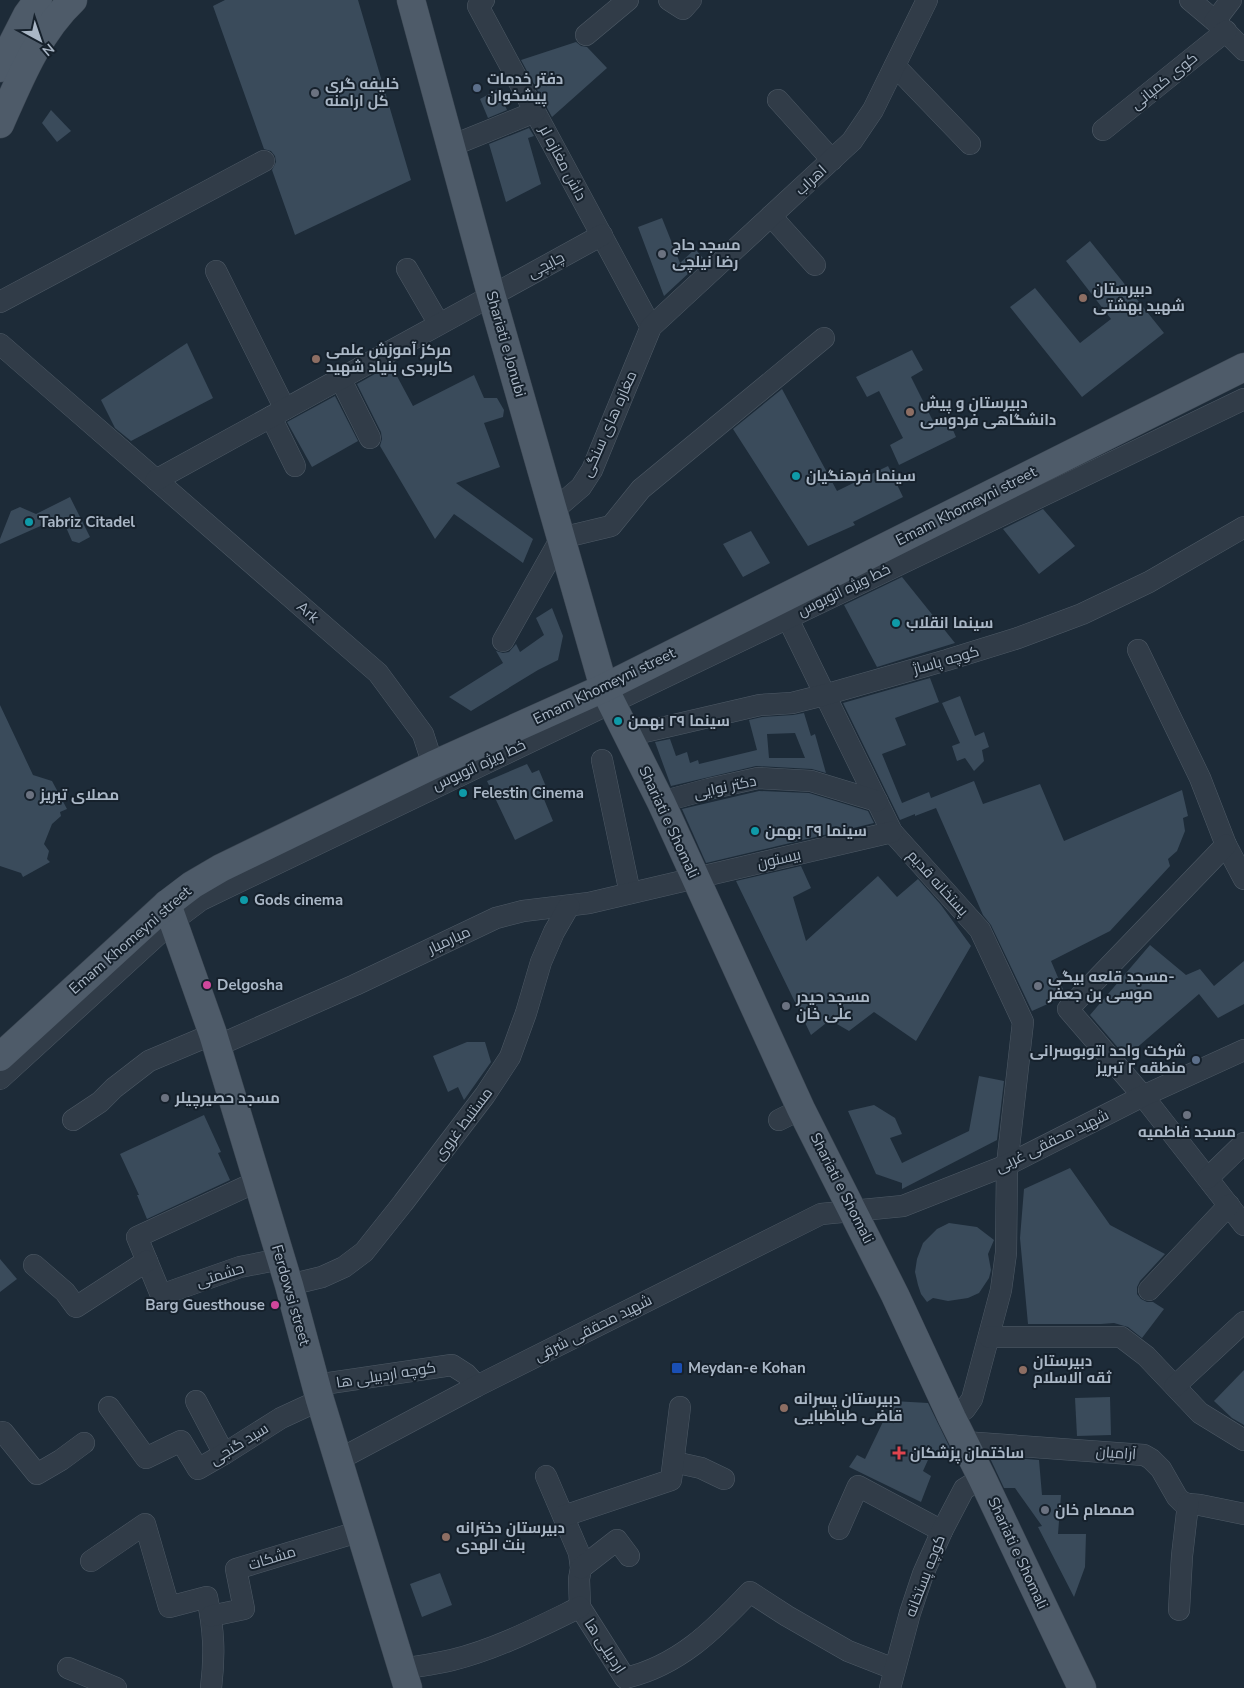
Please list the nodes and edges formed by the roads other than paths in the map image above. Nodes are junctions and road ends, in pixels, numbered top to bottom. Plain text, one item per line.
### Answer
1 (38, 0) edge
2 (73, 0) edge
3 (411, 0) edge
4 (484, 0) edge
5 (628, 0) edge
6 (669, 0) edge
7 (691, 0) edge
8 (927, 0) edge
9 (1190, 0) edge
10 (1231, 0) edge
11 (1220, 26) junction
12 (586, 35) dead end
13 (1244, 50) edge
14 (895, 66) junction
15 (0, 68) edge
16 (778, 100) dead end
17 (536, 112) junction
18 (0, 124) edge
19 (1103, 130) dead end
20 (970, 144) dead end
21 (452, 146) junction
22 (832, 160) junction
23 (264, 161) dead end
24 (771, 216) junction
25 (602, 235) junction
26 (815, 265) dead end
27 (406, 269) dead end
28 (216, 271) dead end
29 (491, 294) junction
30 (0, 302) edge
31 (439, 324) junction
32 (652, 327) junction
33 (824, 338) dead end
34 (0, 344) edge
35 (1244, 367) edge
36 (340, 378) junction
37 (1244, 399) edge
38 (278, 413) junction
39 (370, 438) dead end
40 (296, 466) dead end
41 (156, 480) junction
42 (553, 511) junction
43 (1244, 527) edge
44 (561, 538) junction
45 (787, 617) junction
46 (502, 641) dead end
47 (1138, 650) dead end
48 (607, 695) junction
49 (824, 695) junction
50 (629, 738) junction
51 (602, 760) dead end
52 (433, 765) junction
53 (661, 802) junction
54 (877, 802) junction
55 (892, 832) junction
56 (1226, 845) junction
57 (696, 879) junction
58 (1244, 879) edge
59 (630, 893) junction
60 (569, 906) junction
61 (170, 913) junction
62 (215, 1040) junction
63 (1244, 1050) edge
64 (0, 1057) edge
65 (0, 1079) edge
66 (1144, 1096) junction
67 (73, 1120) dead end
68 (1244, 1143) edge
69 (1007, 1165) junction
70 (1208, 1178) junction
71 (258, 1181) junction
72 (1229, 1205) junction
73 (853, 1210) junction
74 (1244, 1225) edge
75 (281, 1259) junction
76 (147, 1261) junction
77 (34, 1265) dead end
78 (288, 1285) junction
79 (1149, 1290) dead end
80 (1244, 1322) edge
81 (989, 1337) junction
82 (477, 1386) junction
83 (1175, 1386) junction
84 (318, 1392) junction
85 (196, 1401) dead end
86 (680, 1406) dead end
87 (109, 1407) dead end
88 (952, 1418) junction
89 (0, 1434) edge
90 (1244, 1440) edge
91 (84, 1442) dead end
92 (964, 1442) junction
93 (224, 1454) junction
94 (338, 1460) junction
95 (674, 1462) junction
96 (546, 1476) dead end
97 (982, 1478) junction
98 (724, 1479) dead end
99 (1188, 1504) junction
100 (1244, 1514) edge
101 (564, 1516) junction
102 (839, 1529) dead end
103 (361, 1531) junction
104 (942, 1531) junction
105 (629, 1556) dead end
106 (91, 1561) dead end
107 (581, 1568) junction
108 (580, 1607) junction
109 (1179, 1610) dead end
110 (211, 1616) junction
111 (68, 1668) dead end
112 (892, 1678) edge
113 (405, 1679) edge
114 (116, 1688) edge
115 (211, 1688) edge
116 (1082, 1688) edge

1 - 15 main road
2 - 18 main road
3 - 21 main road, Shariati e Jonubi
4 - 17 street, داش مغازه لر
5 - 12 street
6 - 7 street
8 - 14 street, اهراب
9 - 11 street
10 - 11 street, کوی کمپانی
11 - 13 street
11 - 19 street, کوی کمپانی
14 - 20 street
14 - 22 street, اهراب
16 - 22 street
17 - 21 street
17 - 25 street, داش مغازه لر
21 - 29 main road, Shariati e Jonubi
22 - 24 street, اهراب
23 - 30 street
24 - 26 street
24 - 32 street, اهراب
25 - 29 street, چایچی
25 - 32 street, داش مغازه لر
27 - 31 street
28 - 38 street
29 - 31 street
29 - 42 main road, Shariati e Jonubi
31 - 36 street
32 - 42 street, مغازه های سنگی
33 - 44 street
34 - 41 street, Ark
35 - 48 main road, Emam Khomeyni street
36 - 38 street
36 - 39 street
37 - 45 street, خط ویژه اتوبوس
38 - 40 street
38 - 41 street
41 - 52 street, Ark
42 - 44 main road, Shariati e Jonubi
43 - 49 street, کوچه پاساژ
44 - 46 street
44 - 48 main road, Shariati e Jonubi
45 - 48 street, خط ویژه اتوبوس
45 - 49 street, پستخانه قدیم
47 - 56 street
48 - 50 main road, Shariati e Shomali
48 - 52 main road, Emam Khomeyni street
48 - 61 street, خط ویژه اتوبوس
49 - 50 street, کوچه پاساژ
49 - 54 street, پستخانه قدیم
50 - 53 main road, Shariati e Shomali
51 - 59 street
52 - 61 main road, Emam Khomeyni street
53 - 54 street, دکتر نوایی
53 - 57 main road, Shariati e Shomali
54 - 55 street, پستخانه قدیم
55 - 57 street, بیستون
55 - 69 street, پستخانه قدیم
56 - 58 street
56 - 66 street
57 - 59 street, میارمیار
57 - 73 main road, Shariati e Shomali
59 - 60 street, میارمیار
60 - 62 street, میارمیار
60 - 78 street, مستنبط غروی
61 - 62 main road, Ferdowsi street
61 - 64 main road, Emam Khomeyni street
61 - 65 street, خط ویژه اتوبوس
62 - 67 street, میارمیار
62 - 71 main road, Ferdowsi street
63 - 66 street, شهید محققی غربی
66 - 69 street, شهید محققی غربی
66 - 70 street
68 - 70 street
69 - 73 street, شهید محققی غربی
69 - 81 street, پستخانه قدیم
70 - 72 street
71 - 75 main road, Ferdowsi street
71 - 76 street
72 - 74 street
72 - 79 street
73 - 82 street, شهید محققی شرقی
73 - 88 main road, Shariati e Shomali
75 - 76 street, حشمتی
75 - 78 main road, Ferdowsi street
76 - 77 street
78 - 84 main road, Ferdowsi street
80 - 83 street
81 - 83 street
81 - 88 street, پستخانه قدیم
82 - 84 street, کوچه اردبیلی ها
82 - 94 street, شهید محققی شرقی
83 - 90 street
84 - 93 street, سید گنجی
84 - 94 main road, Ferdowsi street
85 - 93 street
86 - 95 street
87 - 93 street, سید گنجی
88 - 92 main road, Shariati e Shomali
89 - 91 street
92 - 97 main road, Shariati e Shomali
92 - 99 street, آرامیان
94 - 103 main road, Ferdowsi street
95 - 98 street
95 - 101 street
96 - 101 street
97 - 104 street, کوچه پستخانه
97 - 116 main road, Shariati e Shomali
99 - 100 street
99 - 109 street
101 - 107 street
102 - 104 street
103 - 110 street, مشکات
103 - 113 main road, Ferdowsi street
104 - 112 street, کوچه پستخانه
105 - 107 street
106 - 110 street
107 - 108 street
108 - 112 street, اردبیلی ها
108 - 113 street, اردبیلی ها
110 - 115 street
111 - 114 street

